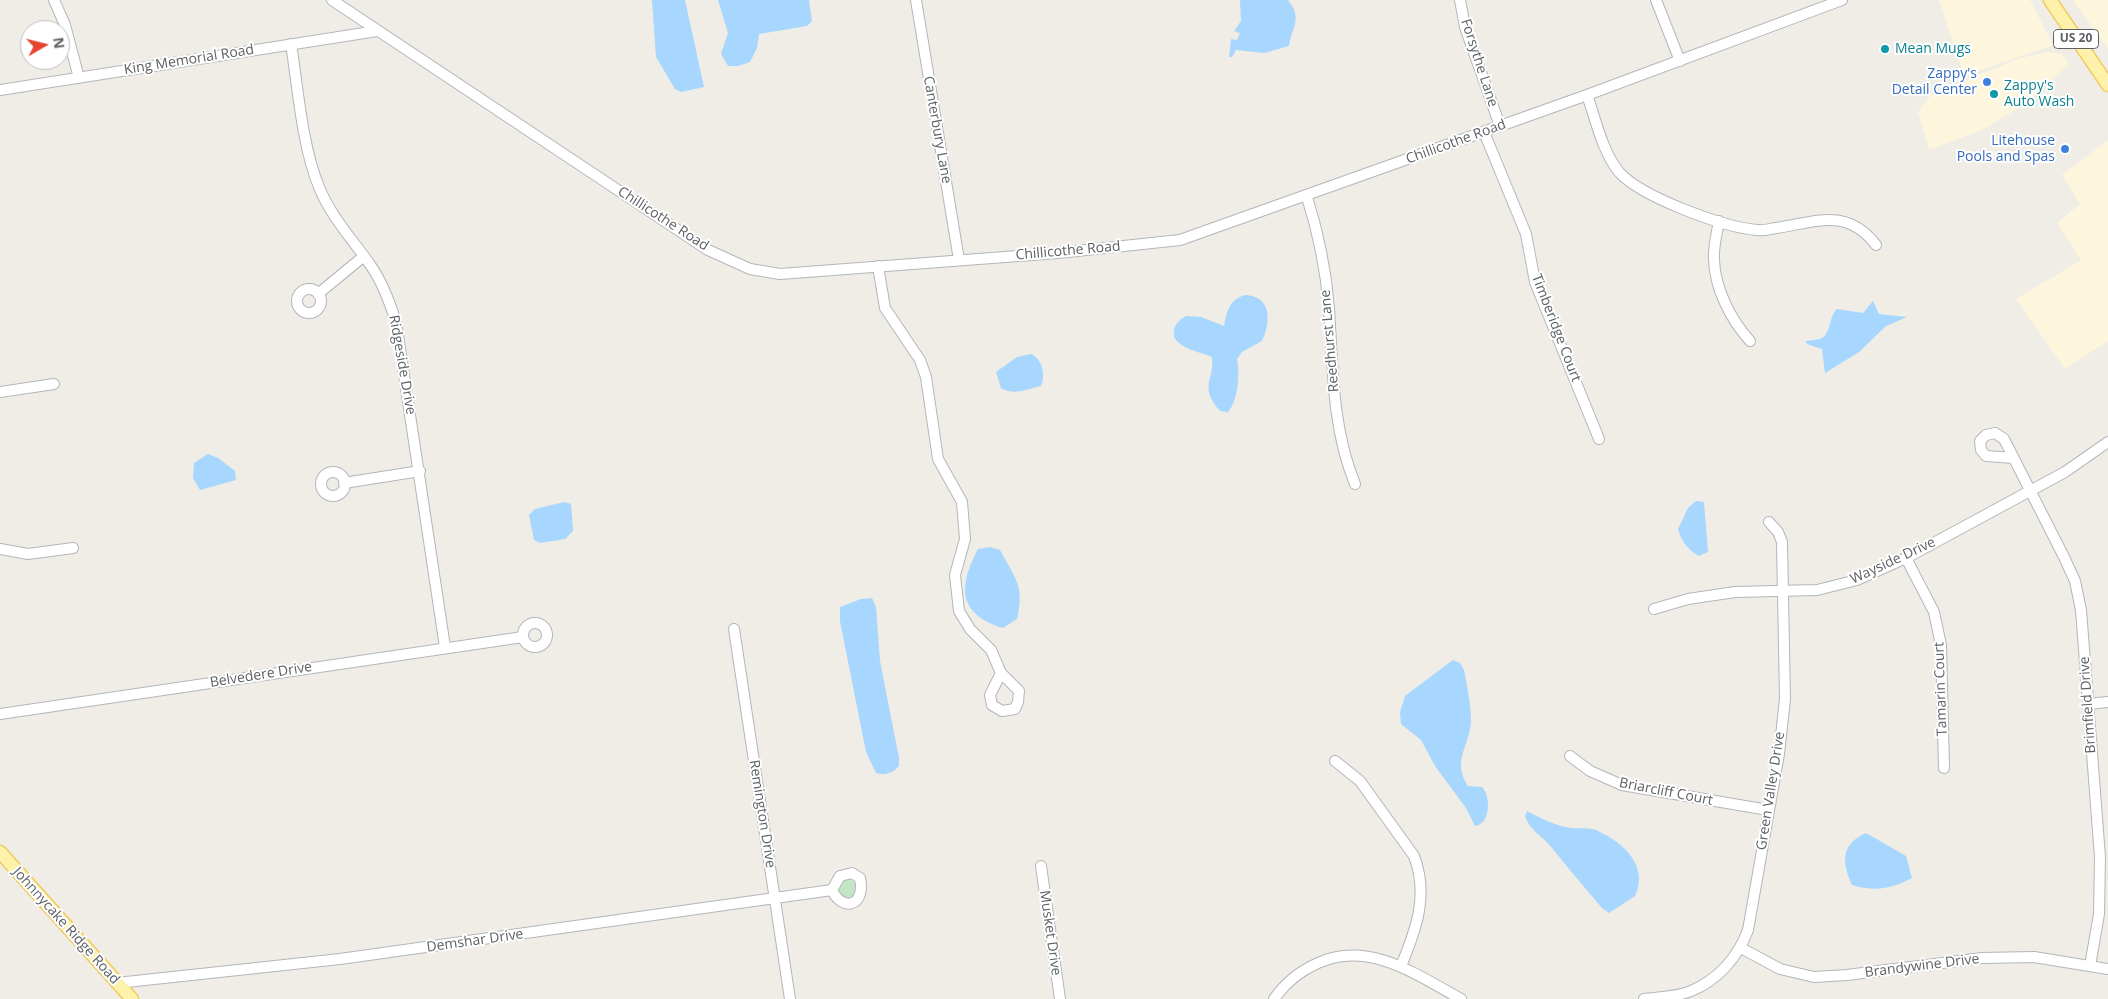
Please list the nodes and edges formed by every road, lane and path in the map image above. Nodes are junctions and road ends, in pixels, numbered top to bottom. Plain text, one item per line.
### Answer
1 (54, 0) edge
2 (332, 0) edge
3 (916, 0) edge
4 (1460, 0) edge
5 (1656, 0) edge
6 (1842, 0) edge
7 (2050, 0) edge
8 (377, 31) junction
9 (291, 44) junction
10 (1680, 61) junction
11 (79, 78) junction
12 (2108, 85) edge
13 (0, 90) edge
14 (1587, 95) junction
15 (1500, 126) junction
16 (1484, 132) junction
17 (1307, 197) junction
18 (1719, 221) junction
19 (1876, 245) dead end
20 (364, 256) junction
21 (959, 260) junction
22 (878, 266) junction
23 (318, 294) dead end
24 (1750, 342) dead end
25 (54, 384) dead end
26 (0, 392) edge
27 (1600, 439) dead end
28 (2108, 442) edge
29 (2013, 458) dead end
30 (420, 470) junction
31 (344, 483) dead end
32 (1355, 484) dead end
33 (2030, 490) junction
34 (1769, 522) dead end
35 (74, 548) dead end
36 (0, 549) edge
37 (1906, 558) junction
38 (1783, 590) junction
39 (1654, 609) dead end
40 (734, 629) dead end
41 (523, 636) dead end
42 (445, 647) junction
43 (1002, 673) dead end
44 (2108, 702) edge
45 (2088, 704) junction
46 (0, 714) edge
47 (1570, 756) dead end
48 (1336, 762) dead end
49 (1944, 768) dead end
50 (1768, 810) junction
51 (0, 852) edge
52 (1041, 866) dead end
53 (832, 890) dead end
54 (775, 898) junction
55 (1741, 948) junction
56 (1401, 966) junction
57 (2090, 966) junction
58 (2108, 969) edge
59 (117, 983) junction
60 (132, 999) edge
61 (790, 999) edge
62 (1060, 999) edge
63 (1274, 999) edge
64 (1461, 999) edge
65 (1644, 999) edge

1 - 11 street
2 - 8 street, Chillicothe Road
3 - 21 street, Canterbury Lane
4 - 15 street, Forsythe Lane
5 - 10 street
6 - 10 street, Chillicothe Road
7 - 12 main road, US 20
8 - 9 street, King Memorial Road
8 - 22 street, Chillicothe Road
9 - 11 street, King Memorial Road
9 - 20 street, Ridgeside Drive
10 - 14 street, Chillicothe Road
11 - 13 street, King Memorial Road
14 - 15 street, Chillicothe Road
14 - 18 street
15 - 16 street, Chillicothe Road
16 - 17 street, Chillicothe Road
16 - 27 street, Timberidge Court
17 - 21 street, Chillicothe Road
17 - 32 street, Reedhurst Lane
18 - 19 street
18 - 24 street
20 - 23 street
20 - 30 street, Ridgeside Drive
21 - 22 street, Chillicothe Road
22 - 43 street
25 - 26 street
28 - 33 street, Wayside Drive
29 - 33 street, Brimfield Drive
30 - 31 street
30 - 42 street, Ridgeside Drive
33 - 37 street, Wayside Drive
33 - 45 street, Brimfield Drive
34 - 38 street, Green Valley Drive
35 - 36 street
37 - 38 street, Wayside Drive
37 - 49 street, Tamarin Court
38 - 39 street, Wayside Drive
38 - 50 street, Green Valley Drive
40 - 54 street, Remington Drive
41 - 42 street, Belvedere Drive
42 - 46 street, Belvedere Drive
44 - 45 street
45 - 57 street, Brimfield Drive
47 - 50 street, Briarcliff Court
48 - 56 street
50 - 55 street, Green Valley Drive
51 - 59 main road, Johnnycake Ridge Road
52 - 62 street, Musket Drive
53 - 54 street, Demshar Drive
54 - 59 street, Demshar Drive
54 - 61 street, Remington Drive
55 - 57 street, Brandywine Drive
55 - 65 street, Green Valley Drive
56 - 63 street
56 - 64 street
57 - 58 street, Brandywine Drive
59 - 60 main road, Johnnycake Ridge Road

